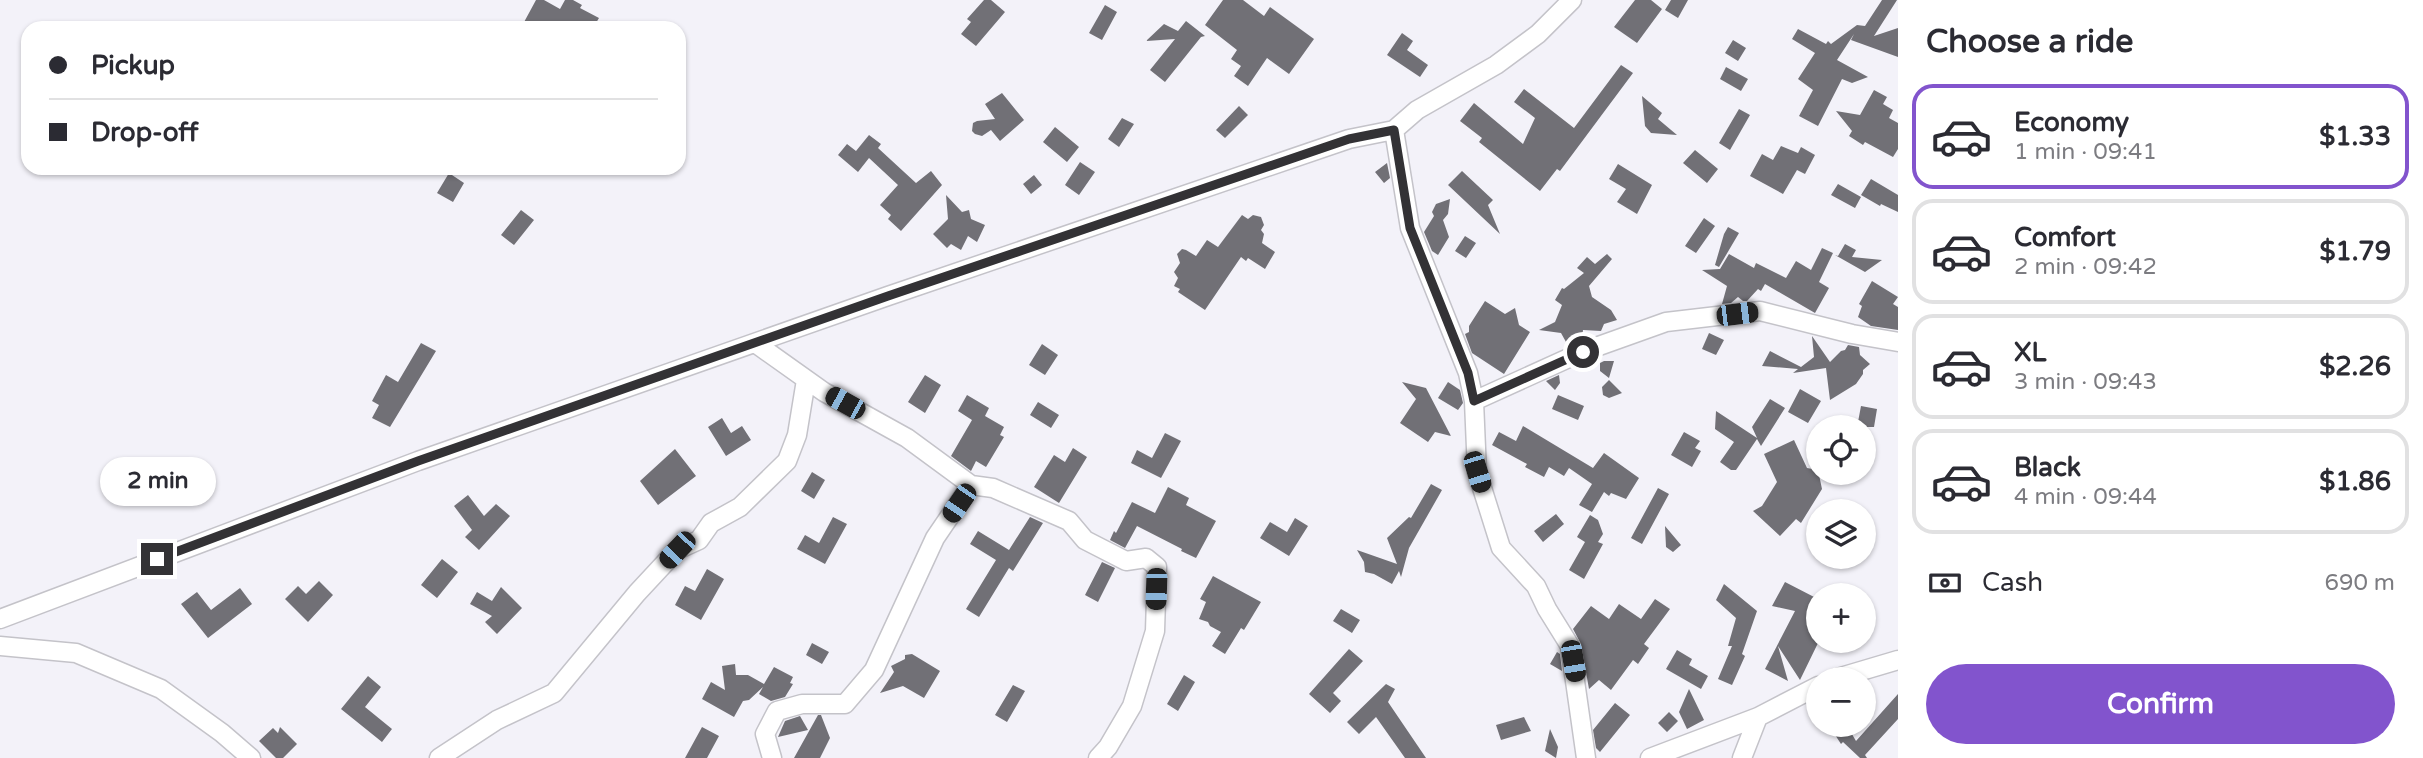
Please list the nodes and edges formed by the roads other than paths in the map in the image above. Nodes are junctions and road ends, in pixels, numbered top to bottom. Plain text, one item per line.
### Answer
1 (1572, 0) edge
2 (1394, 130) junction
3 (1898, 342) edge
4 (755, 343) junction
5 (806, 380) junction
6 (1474, 401) junction
7 (971, 485) junction
8 (0, 619) edge
9 (0, 646) edge
10 (1898, 660) edge
11 (1874, 667) edge
12 (1806, 692) edge
13 (1758, 717) junction
14 (251, 758) edge
15 (439, 758) edge
16 (772, 758) edge
17 (1098, 758) edge
18 (1586, 758) edge
19 (1650, 758) edge
20 (1742, 758) edge

1 - 2 street
2 - 4 street
2 - 6 street
3 - 6 street
4 - 5 street
4 - 8 street
5 - 7 street
5 - 15 street
6 - 18 street
7 - 16 street
7 - 17 street
9 - 14 street
10 - 11 street
12 - 13 street
13 - 19 street
13 - 20 street

